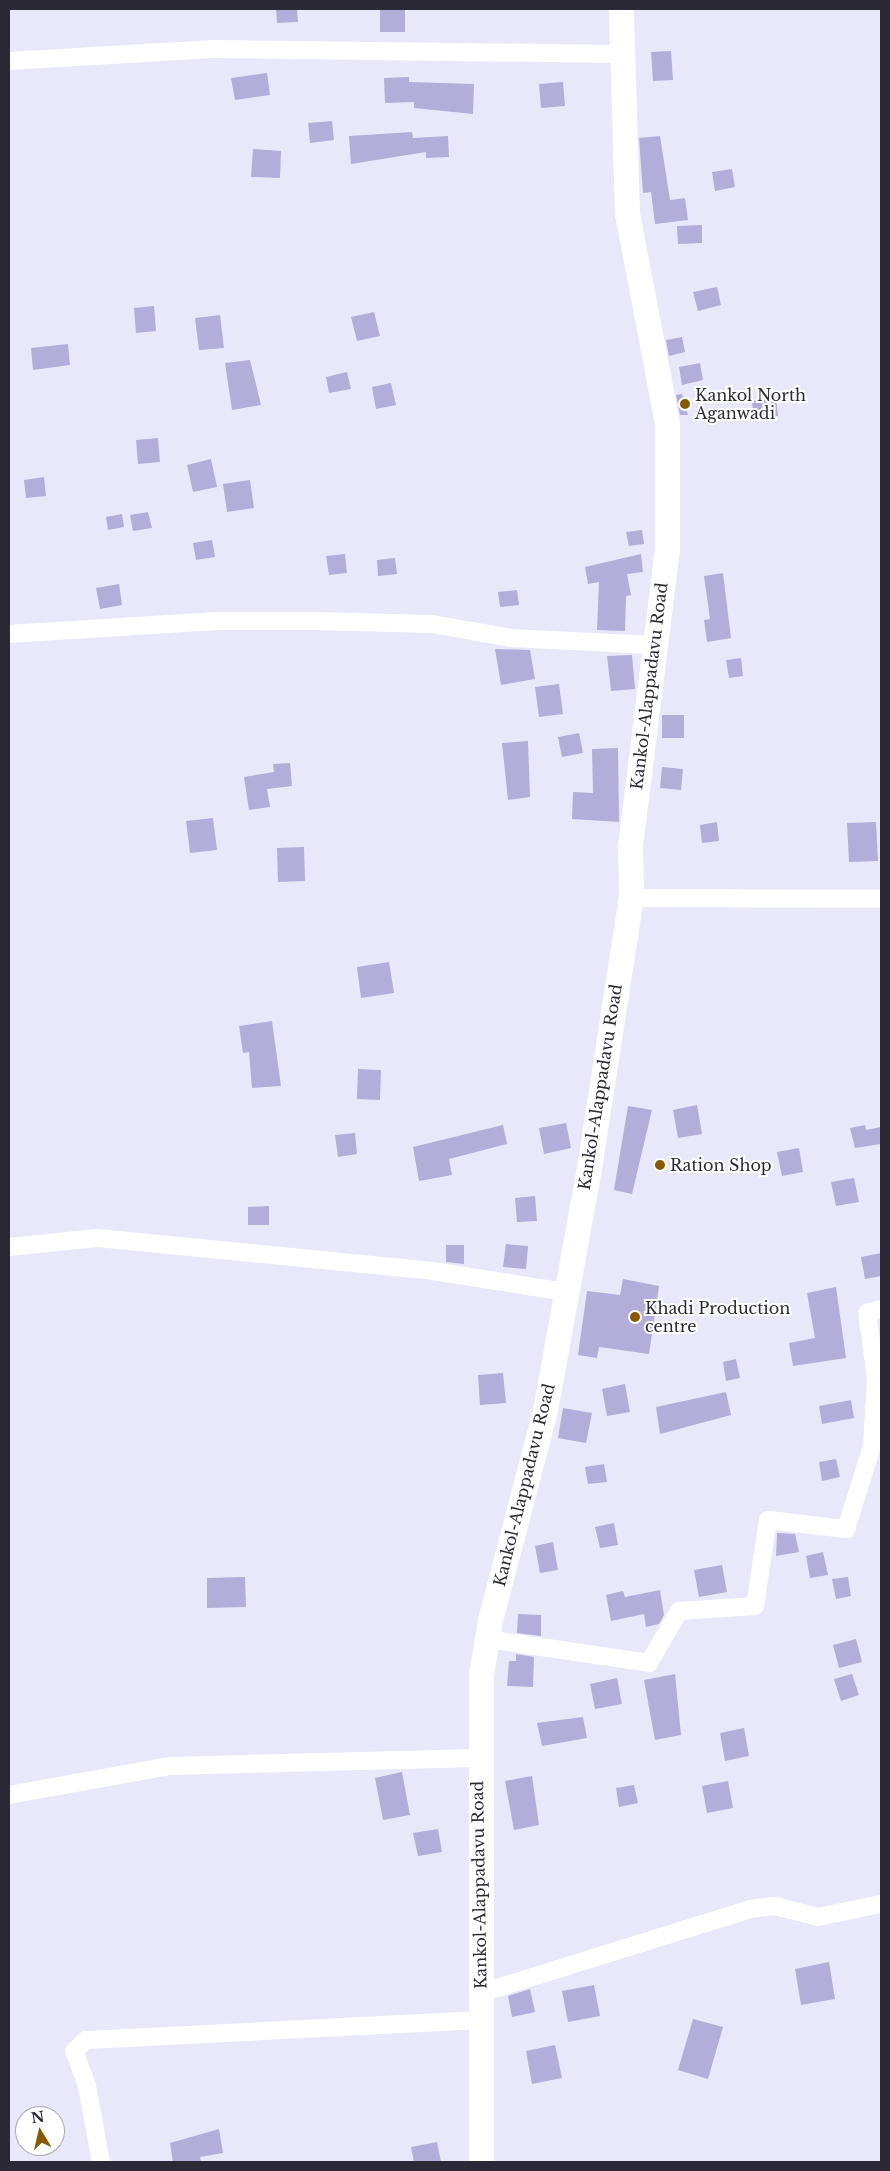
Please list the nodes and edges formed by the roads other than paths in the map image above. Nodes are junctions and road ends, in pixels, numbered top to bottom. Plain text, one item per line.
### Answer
1 (620, 9) edge
2 (623, 54) junction
3 (9, 60) edge
4 (9, 634) edge
5 (653, 645) junction
6 (631, 898) junction
7 (881, 898) edge
8 (9, 1248) edge
9 (565, 1292) junction
10 (881, 1309) edge
11 (487, 1640) junction
12 (478, 1758) junction
13 (9, 1795) edge
14 (881, 1904) edge
15 (481, 1993) junction
16 (480, 2020) junction
17 (101, 2162) edge
18 (481, 2162) edge

1 - 2 main road, Kankol-Alappadavu Road
2 - 3 street
2 - 5 main road, Kankol-Alappadavu Road
4 - 5 street
5 - 6 main road, Kankol-Alappadavu Road
6 - 7 street
6 - 9 main road, Kankol-Alappadavu Road
8 - 9 street
9 - 11 main road, Kankol-Alappadavu Road
10 - 11 street
11 - 12 main road, Kankol-Alappadavu Road
12 - 13 street
12 - 15 main road, Kankol-Alappadavu Road
14 - 15 street
15 - 16 main road, Kankol-Alappadavu Road
16 - 17 street
16 - 18 main road, Kankol-Alappadavu Road

